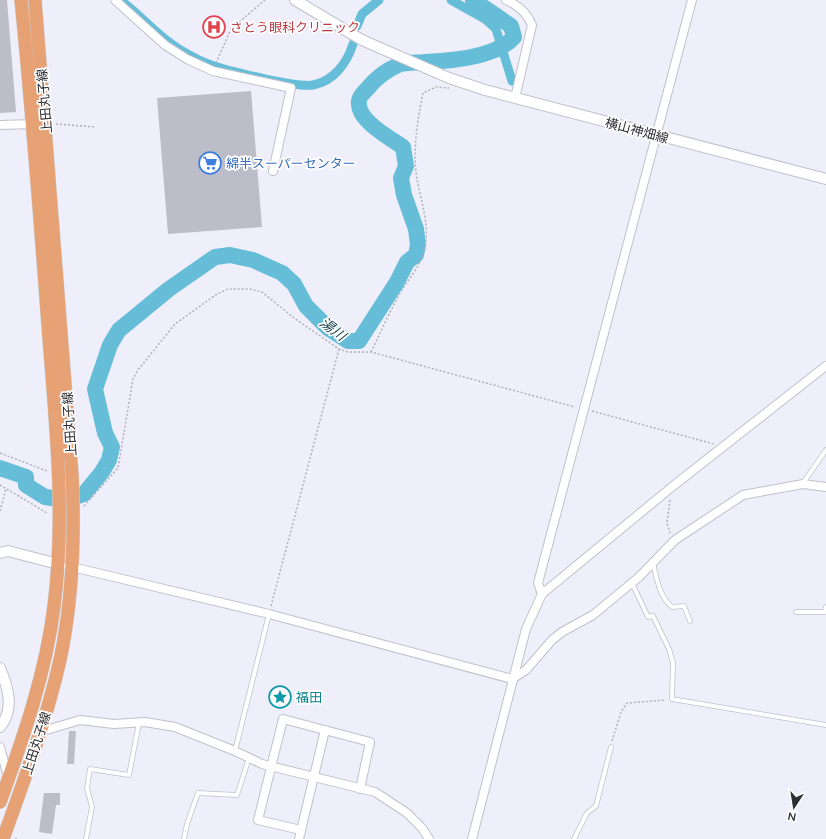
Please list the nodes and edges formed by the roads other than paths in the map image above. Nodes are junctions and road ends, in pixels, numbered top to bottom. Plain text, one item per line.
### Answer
1 (21, 0) edge
2 (35, 0) edge
3 (114, 0) edge
4 (295, 0) edge
5 (506, 0) edge
6 (692, 0) edge
7 (515, 98) junction
8 (39, 123) junction
9 (0, 125) edge
10 (656, 135) junction
11 (273, 171) dead end
12 (826, 179) edge
13 (826, 366) edge
14 (826, 450) edge
15 (803, 484) junction
16 (826, 487) edge
17 (0, 553) edge
18 (653, 562) junction
19 (58, 564) junction
20 (72, 567) junction
21 (632, 583) junction
22 (542, 594) junction
23 (826, 607) edge
24 (796, 612) dead end
25 (269, 614) junction
26 (690, 621) dead end
27 (0, 668) edge
28 (512, 679) junction
29 (139, 723) junction
30 (826, 725) edge
31 (0, 727) edge
32 (325, 730) junction
33 (40, 732) junction
34 (611, 746) road end
35 (0, 747) edge
36 (235, 751) junction
37 (249, 757) junction
38 (1, 758) edge
39 (271, 766) junction
40 (9, 778) junction
41 (314, 778) junction
42 (360, 789) junction
43 (0, 802) edge
44 (301, 830) junction
45 (3, 839) edge
46 (86, 839) edge
47 (184, 839) edge
48 (299, 839) edge
49 (429, 839) edge
50 (472, 839) edge
51 (574, 839) edge

1 - 8 main road, 上田丸子線
2 - 8 main road, 上田丸子線
3 - 11 street
4 - 7 street, 横山神畑線
5 - 7 street
6 - 10 street
7 - 10 street, 横山神畑線
8 - 9 street
8 - 19 main road, 上田丸子線
8 - 20 main road, 上田丸子線
10 - 12 street, 横山神畑線
10 - 22 street
13 - 22 street
14 - 15 lane
15 - 16 street
15 - 18 street
17 - 19 street
18 - 21 street
18 - 26 lane
19 - 20 street
19 - 40 main road, 上田丸子線
20 - 25 street
20 - 33 main road, 上田丸子線
21 - 28 street
21 - 30 lane
22 - 28 street
23 - 24 lane
25 - 28 street
25 - 36 lane
27 - 31 street
28 - 50 street
29 - 33 street
29 - 36 street
29 - 46 lane
32 - 39 street
32 - 41 street
32 - 42 street
33 - 45 main road, 上田丸子線
34 - 51 lane
35 - 38 street
36 - 37 street
37 - 39 street
37 - 47 lane
38 - 40 street
39 - 41 street
39 - 44 street
40 - 43 main road, 上田丸子線
41 - 42 street
41 - 44 street
42 - 49 street
44 - 48 street

